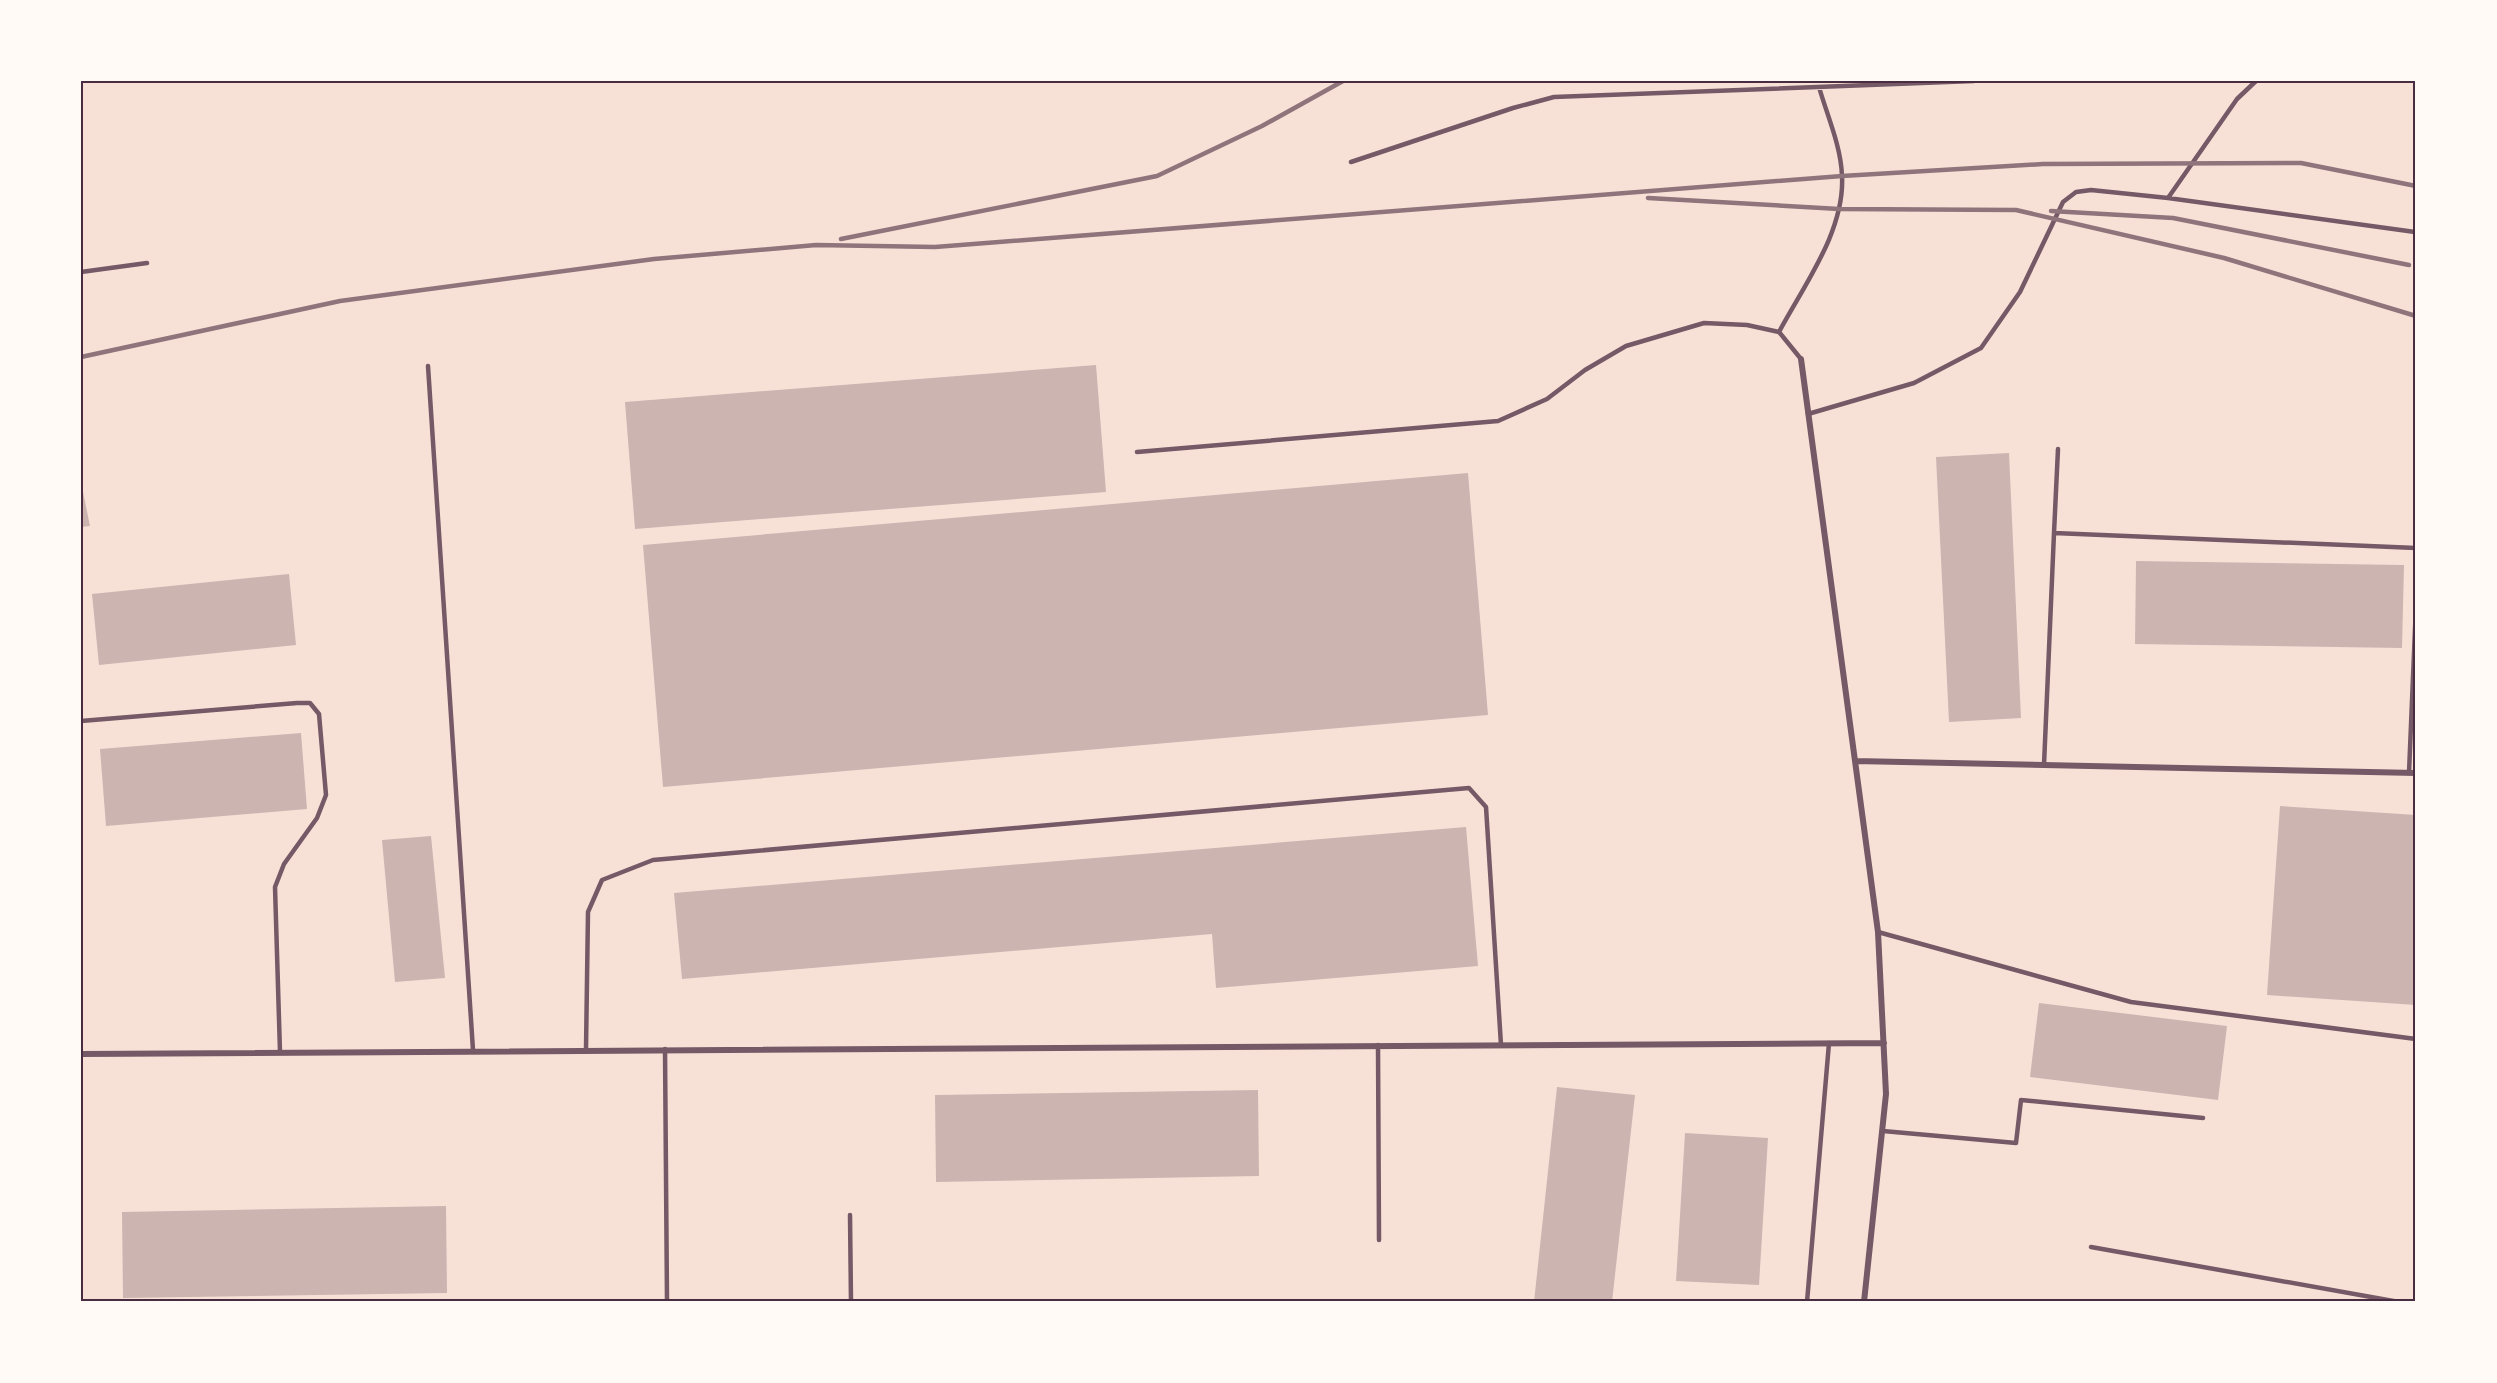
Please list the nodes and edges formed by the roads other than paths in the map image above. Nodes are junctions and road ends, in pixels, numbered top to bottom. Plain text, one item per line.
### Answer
1 (1974, 81) edge
2 (2256, 81) edge
3 (1819, 87) junction
4 (1351, 162) dead end
5 (2168, 198) junction
6 (2415, 231) edge
7 (147, 263) dead end
8 (81, 272) edge
9 (1779, 332) junction
10 (1801, 359) joint
11 (428, 366) dead end
12 (1808, 414) junction
13 (2058, 449) dead end
14 (1137, 452) dead end
15 (2054, 533) junction
16 (2416, 548) edge
17 (2416, 605) edge
18 (81, 722) edge
19 (1855, 761) junction
20 (2044, 765) junction
21 (2412, 773) edge
22 (1878, 932) junction
23 (2416, 1039) edge
24 (1829, 1043) junction
25 (1884, 1043) junction
26 (1501, 1044) junction
27 (1378, 1045) junction
28 (586, 1049) junction
29 (665, 1049) junction
30 (473, 1050) junction
31 (280, 1052) junction
32 (81, 1054) edge
33 (2203, 1118) dead end
34 (1882, 1131) junction
35 (850, 1215) dead end
36 (1379, 1240) dead end
37 (2091, 1247) dead end
38 (666, 1302) edge
39 (851, 1302) edge
40 (1807, 1302) edge
41 (1864, 1302) edge
42 (2399, 1302) edge

1 - 3 lane
2 - 5 lane
3 - 4 lane
3 - 9 lane
5 - 6 lane
5 - 12 lane
7 - 8 lane
9 - 10 lane
9 - 14 lane
10 - 12 street
11 - 30 lane
12 - 19 street
13 - 15 lane
15 - 16 lane
15 - 20 lane
17 - 21 lane
18 - 31 lane
19 - 20 street
19 - 22 street
20 - 21 street
22 - 23 lane
22 - 25 street
24 - 25 street
24 - 26 street
24 - 40 lane
25 - 34 street
26 - 27 street
26 - 28 lane
27 - 29 street
27 - 36 lane
28 - 29 street
28 - 30 street
29 - 38 lane
30 - 31 street
31 - 32 street
33 - 34 lane
34 - 41 street
35 - 39 lane
37 - 42 lane

